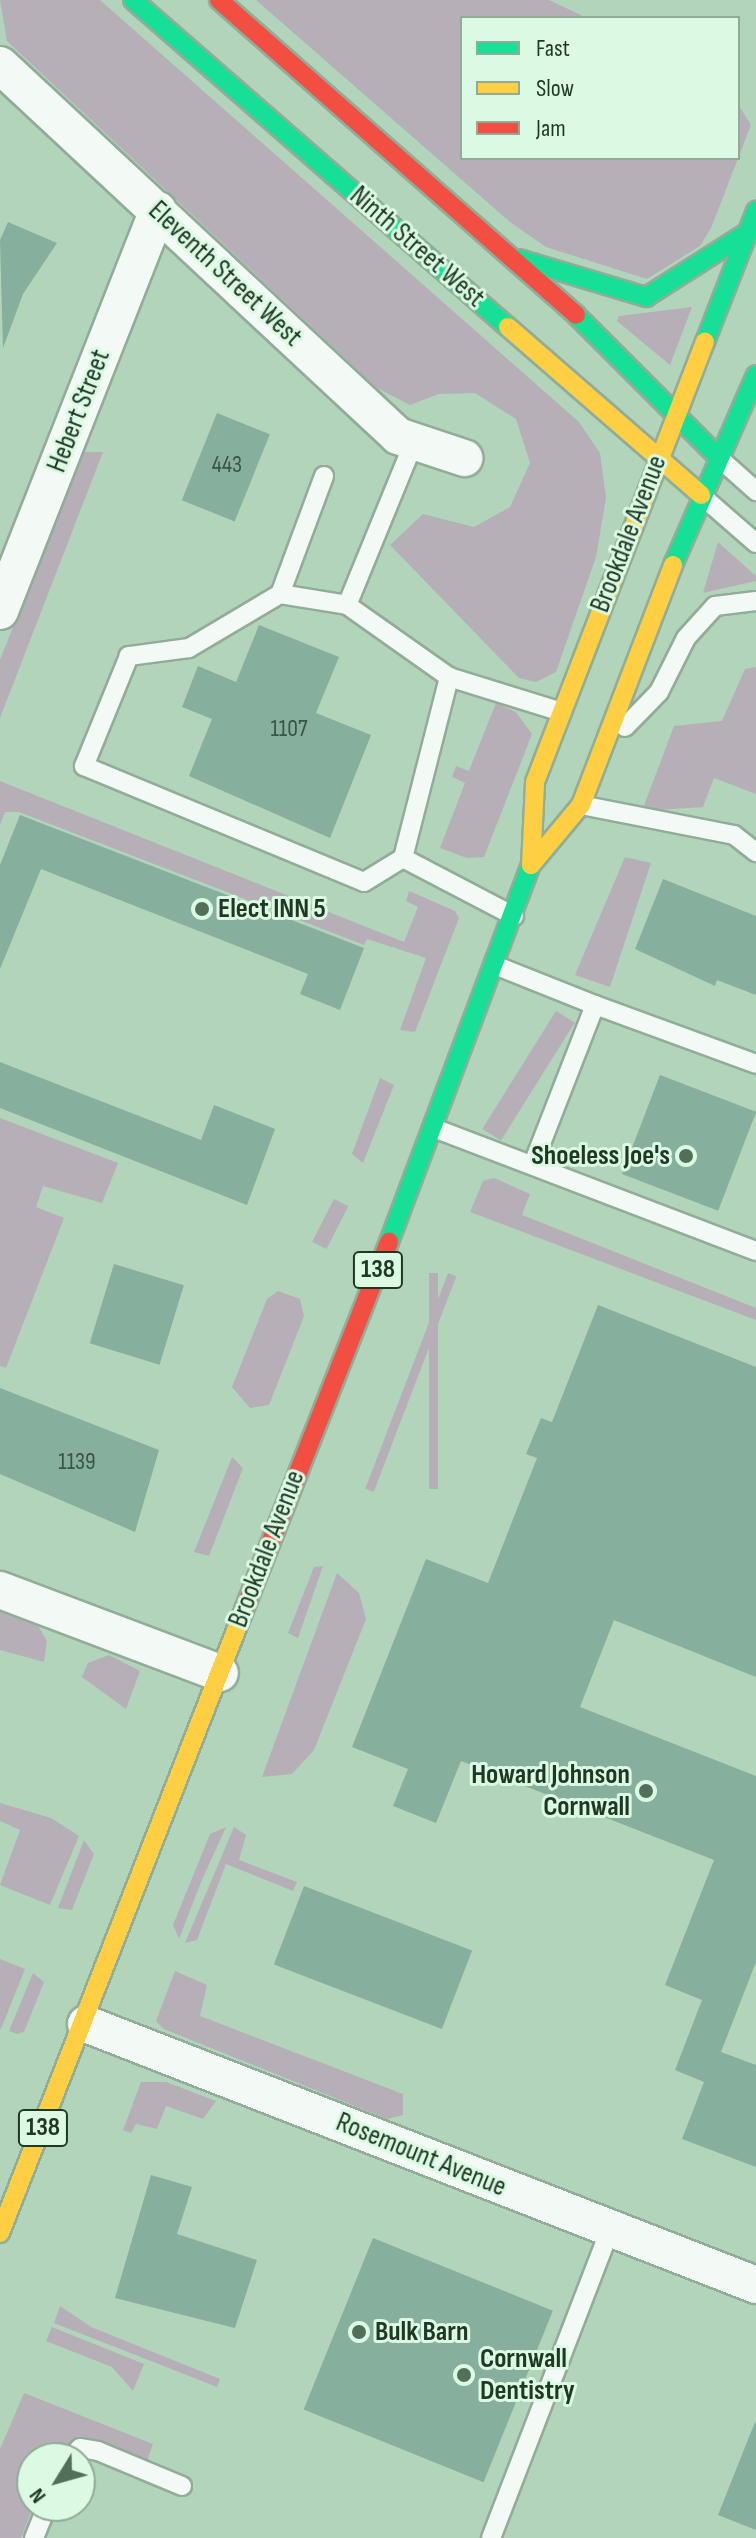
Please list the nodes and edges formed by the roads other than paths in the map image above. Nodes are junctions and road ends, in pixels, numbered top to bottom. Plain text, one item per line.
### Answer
1 (133, 0) edge
2 (219, 0) edge
3 (0, 65) edge
4 (158, 210) junction
5 (756, 211) edge
6 (748, 232) junction
7 (519, 259) junction
8 (756, 375) edge
9 (675, 413) junction
10 (414, 442) junction
11 (464, 458) dead end
12 (658, 458) junction
13 (719, 458) junction
14 (324, 476) dead end
15 (756, 491) edge
16 (701, 495) junction
17 (756, 543) edge
18 (280, 594) junction
19 (756, 601) edge
20 (347, 605) junction
21 (0, 611) edge
22 (449, 677) junction
23 (562, 712) junction
24 (609, 743) junction
25 (581, 805) junction
26 (756, 852) edge
27 (403, 858) junction
28 (531, 865) junction
29 (514, 916) junction
30 (497, 966) junction
31 (595, 1005) junction
32 (756, 1064) edge
33 (434, 1128) junction
34 (533, 1164) junction
35 (754, 1246) edge
36 (0, 1590) edge
37 (220, 1673) junction
38 (86, 2024) junction
39 (610, 2230) junction
40 (0, 2233) edge
41 (756, 2285) edge
42 (96, 2451) edge
43 (182, 2486) dead end
44 (491, 2538) edge

1 - 12 main road, Ninth Street West
2 - 7 main road, Ninth Street West
3 - 4 street, Eleventh Street West
4 - 10 street, Eleventh Street West
4 - 21 street, Hebert Street
5 - 6 main road, Brookdale Avenue
6 - 7 main road
6 - 9 main road, Brookdale Avenue
7 - 9 main road, Ninth Street West
8 - 13 main road, Brookdale Avenue / 138
9 - 12 main road, Brookdale Avenue
9 - 13 main road, Ninth Street West
10 - 11 street, Eleventh Street West
10 - 20 lane
12 - 16 main road, Ninth Street West
12 - 23 main road, Brookdale Avenue / 138
13 - 15 lane
13 - 16 main road, Brookdale Avenue / 138
14 - 18 lane
16 - 17 lane
16 - 24 main road, Brookdale Avenue / 138
18 - 20 lane
18 - 27 lane
19 - 24 lane
20 - 22 lane
22 - 23 lane
22 - 27 lane
23 - 28 main road, Brookdale Avenue / 138
24 - 25 main road, Brookdale Avenue / 138
25 - 26 lane
25 - 28 main road, Brookdale Avenue / 138
27 - 29 lane
28 - 29 main road, Brookdale Avenue / 138
29 - 30 main road, Brookdale Avenue / 138
30 - 31 lane
30 - 33 main road, Brookdale Avenue / 138
31 - 32 lane
31 - 34 lane
33 - 34 lane
33 - 37 main road, Brookdale Avenue / 138
34 - 35 lane
36 - 37 street
37 - 38 main road, Brookdale Avenue / 138
38 - 39 street, Rosemount Avenue
38 - 40 main road, Brookdale Avenue / 138
39 - 41 street, Rosemount Avenue
39 - 44 lane
42 - 43 lane

